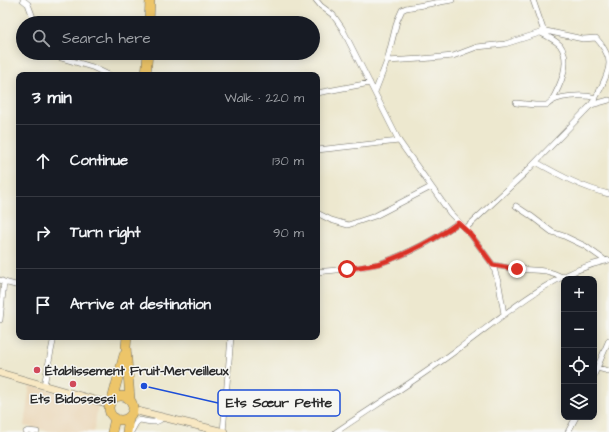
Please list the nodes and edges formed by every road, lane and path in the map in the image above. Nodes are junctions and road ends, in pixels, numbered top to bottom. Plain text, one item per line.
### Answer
1 (23, 0) edge
2 (150, 0) edge
3 (316, 0) edge
4 (452, 0) edge
5 (533, 0) edge
6 (32, 16) edge
7 (149, 16) edge
8 (543, 32) junction
9 (68, 60) edge
10 (147, 60) edge
11 (387, 61) junction
12 (103, 72) edge
13 (146, 72) edge
14 (370, 83) junction
15 (320, 92) edge
16 (375, 92) junction
17 (596, 98) junction
18 (609, 100) edge
19 (550, 102) junction
20 (516, 103) dead end
21 (590, 106) junction
22 (399, 141) junction
23 (320, 150) edge
24 (536, 162) junction
25 (431, 187) junction
26 (609, 194) edge
27 (516, 206) dead end
28 (320, 214) edge
29 (458, 223) junction
30 (465, 229) junction
31 (608, 260) edge
32 (493, 265) junction
33 (320, 272) edge
34 (561, 276) edge
35 (564, 276) edge
36 (561, 278) edge
37 (2, 281) edge
38 (16, 285) edge
39 (504, 314) junction
40 (0, 320) edge
41 (53, 340) edge
42 (127, 340) edge
43 (231, 340) edge
44 (609, 340) edge
45 (126, 347) junction
46 (597, 368) joint
47 (609, 371) edge
48 (0, 373) edge
49 (44, 385) junction
50 (130, 399) junction
51 (111, 402) junction
52 (131, 413) junction
53 (115, 418) junction
54 (162, 418) junction
55 (574, 420) edge
56 (26, 432) edge
57 (37, 432) edge
58 (112, 432) edge
59 (127, 432) edge
60 (131, 432) edge
61 (224, 432) edge
62 (336, 432) edge
63 (568, 432) edge

1 - 6 street
2 - 7 highway
3 - 14 street
4 - 11 street
5 - 8 street
8 - 11 street
8 - 17 street
8 - 19 street
9 - 12 street
10 - 13 highway
11 - 16 street
14 - 15 street
14 - 16 street
16 - 22 street
17 - 19 street
17 - 21 street
18 - 21 street
19 - 20 street
21 - 24 street
22 - 23 street
22 - 25 street
24 - 26 street
24 - 30 street
25 - 28 street
25 - 29 street
27 - 31 street
29 - 30 street
29 - 33 street
30 - 32 street
31 - 35 street
32 - 34 street
32 - 39 street
36 - 39 street
37 - 38 street
37 - 40 street
39 - 62 street
41 - 49 street
42 - 45 highway
43 - 61 street
44 - 46 street
45 - 50 highway
45 - 51 highway
46 - 47 street
48 - 49 main road
49 - 51 main road
50 - 51 highway
50 - 52 highway
51 - 53 highway
52 - 53 highway
52 - 54 main road
52 - 59 highway
53 - 58 highway
54 - 60 street
54 - 61 main road
55 - 63 street
56 - 57 street

